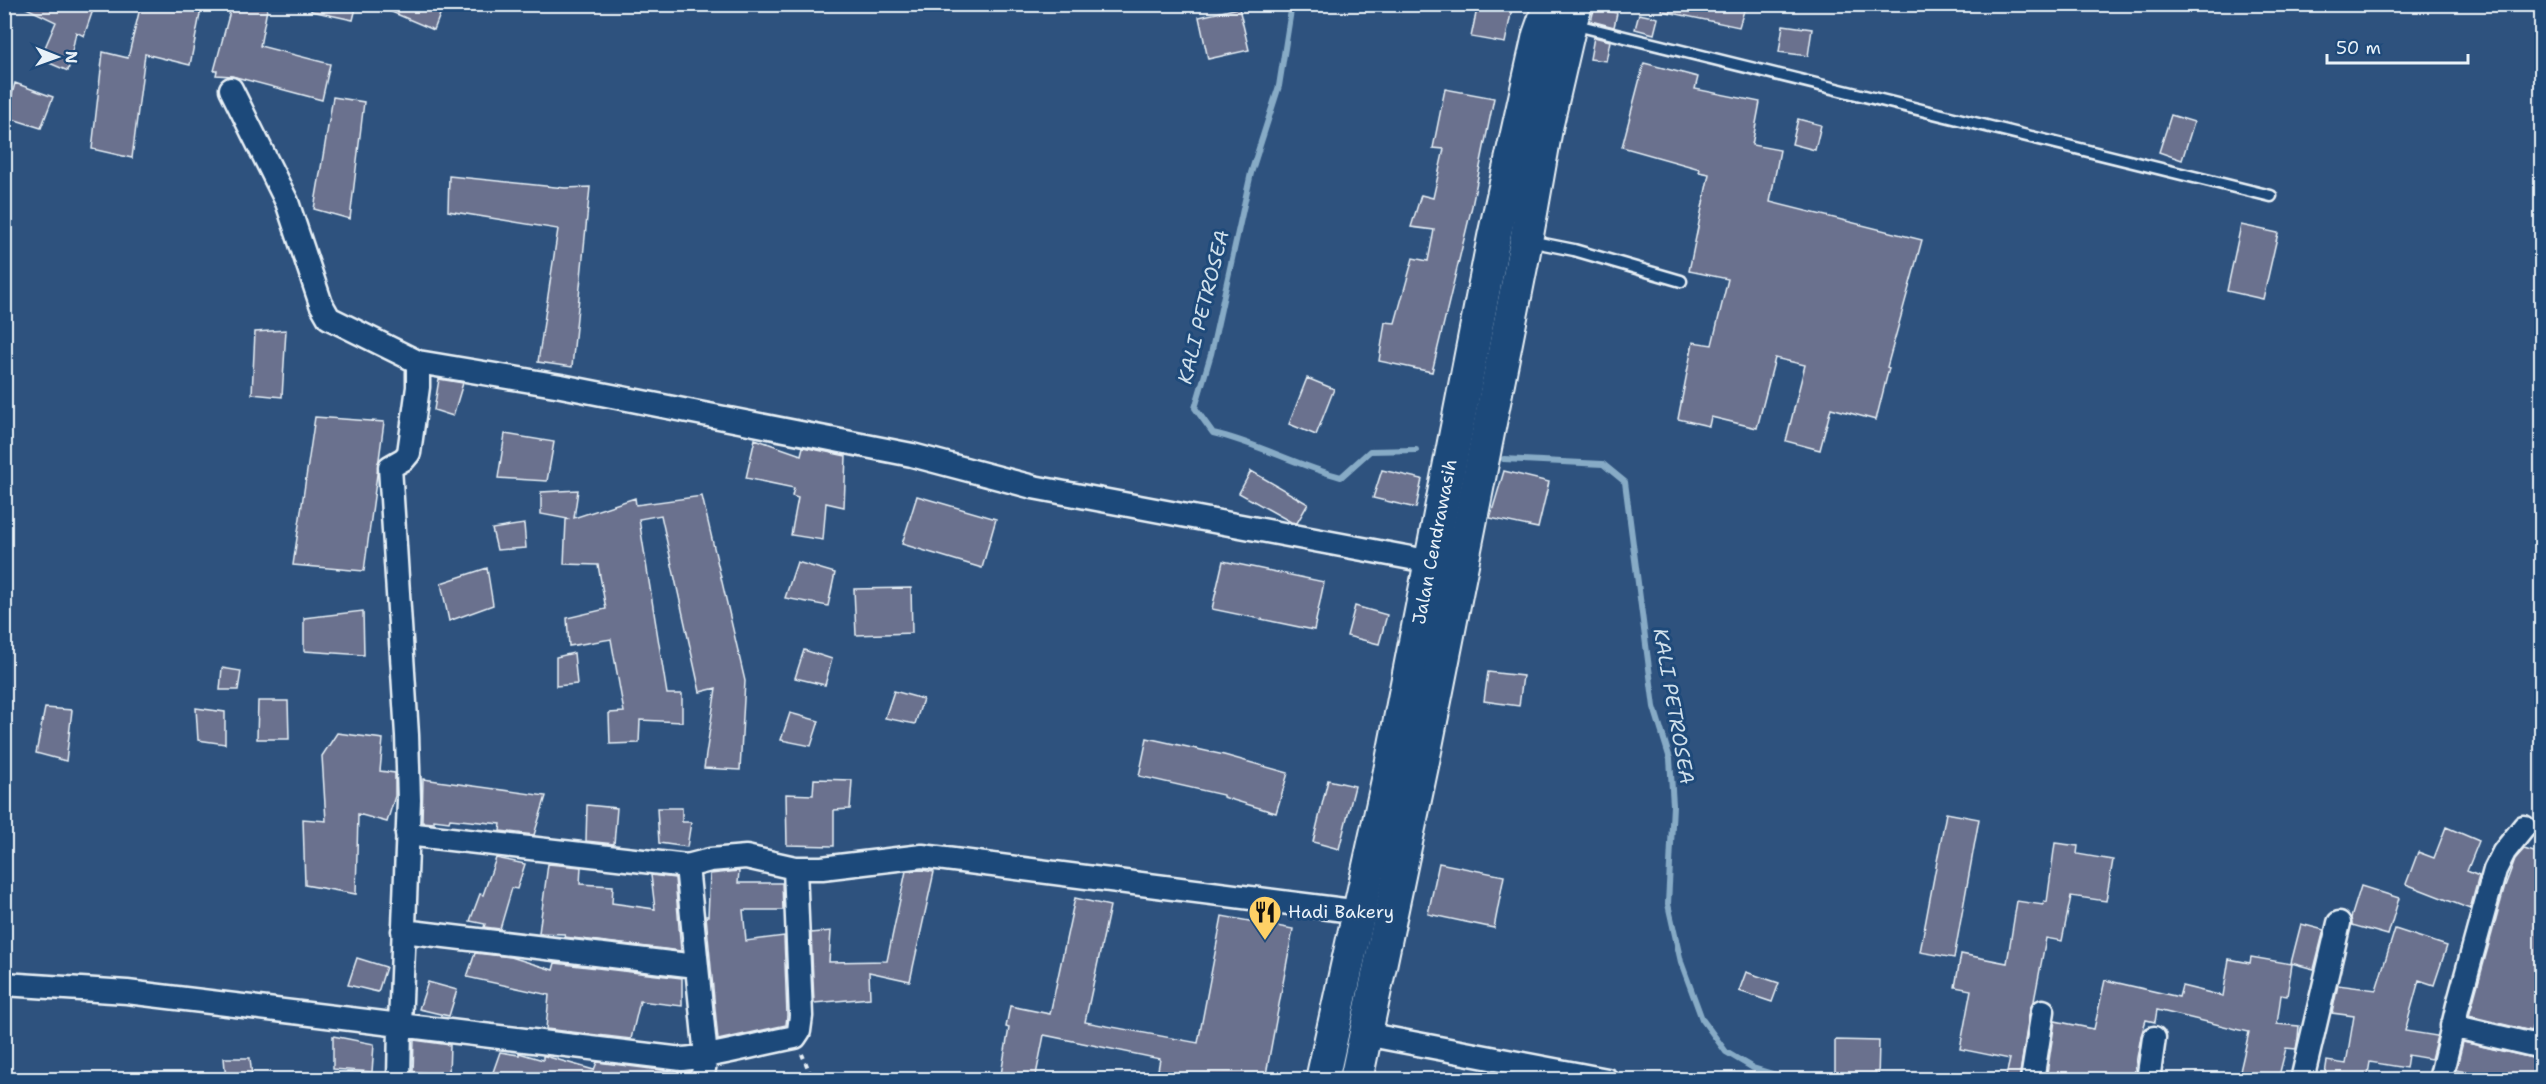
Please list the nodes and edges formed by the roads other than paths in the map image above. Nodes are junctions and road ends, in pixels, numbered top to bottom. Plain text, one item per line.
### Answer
1 (1565, 11) edge
2 (231, 89) dead end
3 (2271, 196) dead end
4 (1526, 241) junction
5 (1681, 281) dead end
6 (418, 362) junction
7 (1432, 562) junction
8 (2524, 827) dead end
9 (407, 834) junction
10 (687, 866) junction
11 (795, 868) junction
12 (1360, 912) junction
13 (2339, 923) dead end
14 (403, 931) junction
15 (696, 966) junction
16 (4, 984) edge
17 (2043, 1011) dead end
18 (400, 1025) junction
19 (2452, 1026) junction
20 (1365, 1034) junction
21 (2154, 1038) dead end
22 (2541, 1047) edge
23 (706, 1057) junction
24 (399, 1080) edge
25 (702, 1080) edge
26 (1322, 1080) edge
27 (1356, 1080) edge
28 (1607, 1080) edge
29 (2032, 1080) edge
30 (2148, 1080) edge
31 (2302, 1080) edge
32 (2440, 1080) edge

1 - 3 lane
1 - 4 main road, Jalan Cendrawasih
1 - 7 main road, Jalan Cendrawasih
2 - 6 street
4 - 5 lane
4 - 20 main road, Jalan Cendrawasih
6 - 7 street
6 - 9 street
7 - 12 main road, Jalan Cendrawasih
8 - 19 street
9 - 10 street
9 - 14 street
10 - 11 street
10 - 15 street
11 - 12 street
11 - 23 street
12 - 26 main road, Jalan Cendrawasih
13 - 31 street
14 - 15 street
14 - 18 street
15 - 23 street
16 - 18 street
17 - 29 street
18 - 23 street
18 - 24 street
19 - 22 street
19 - 32 street
20 - 27 main road, Jalan Cendrawasih
20 - 28 street
21 - 30 street
23 - 25 street

